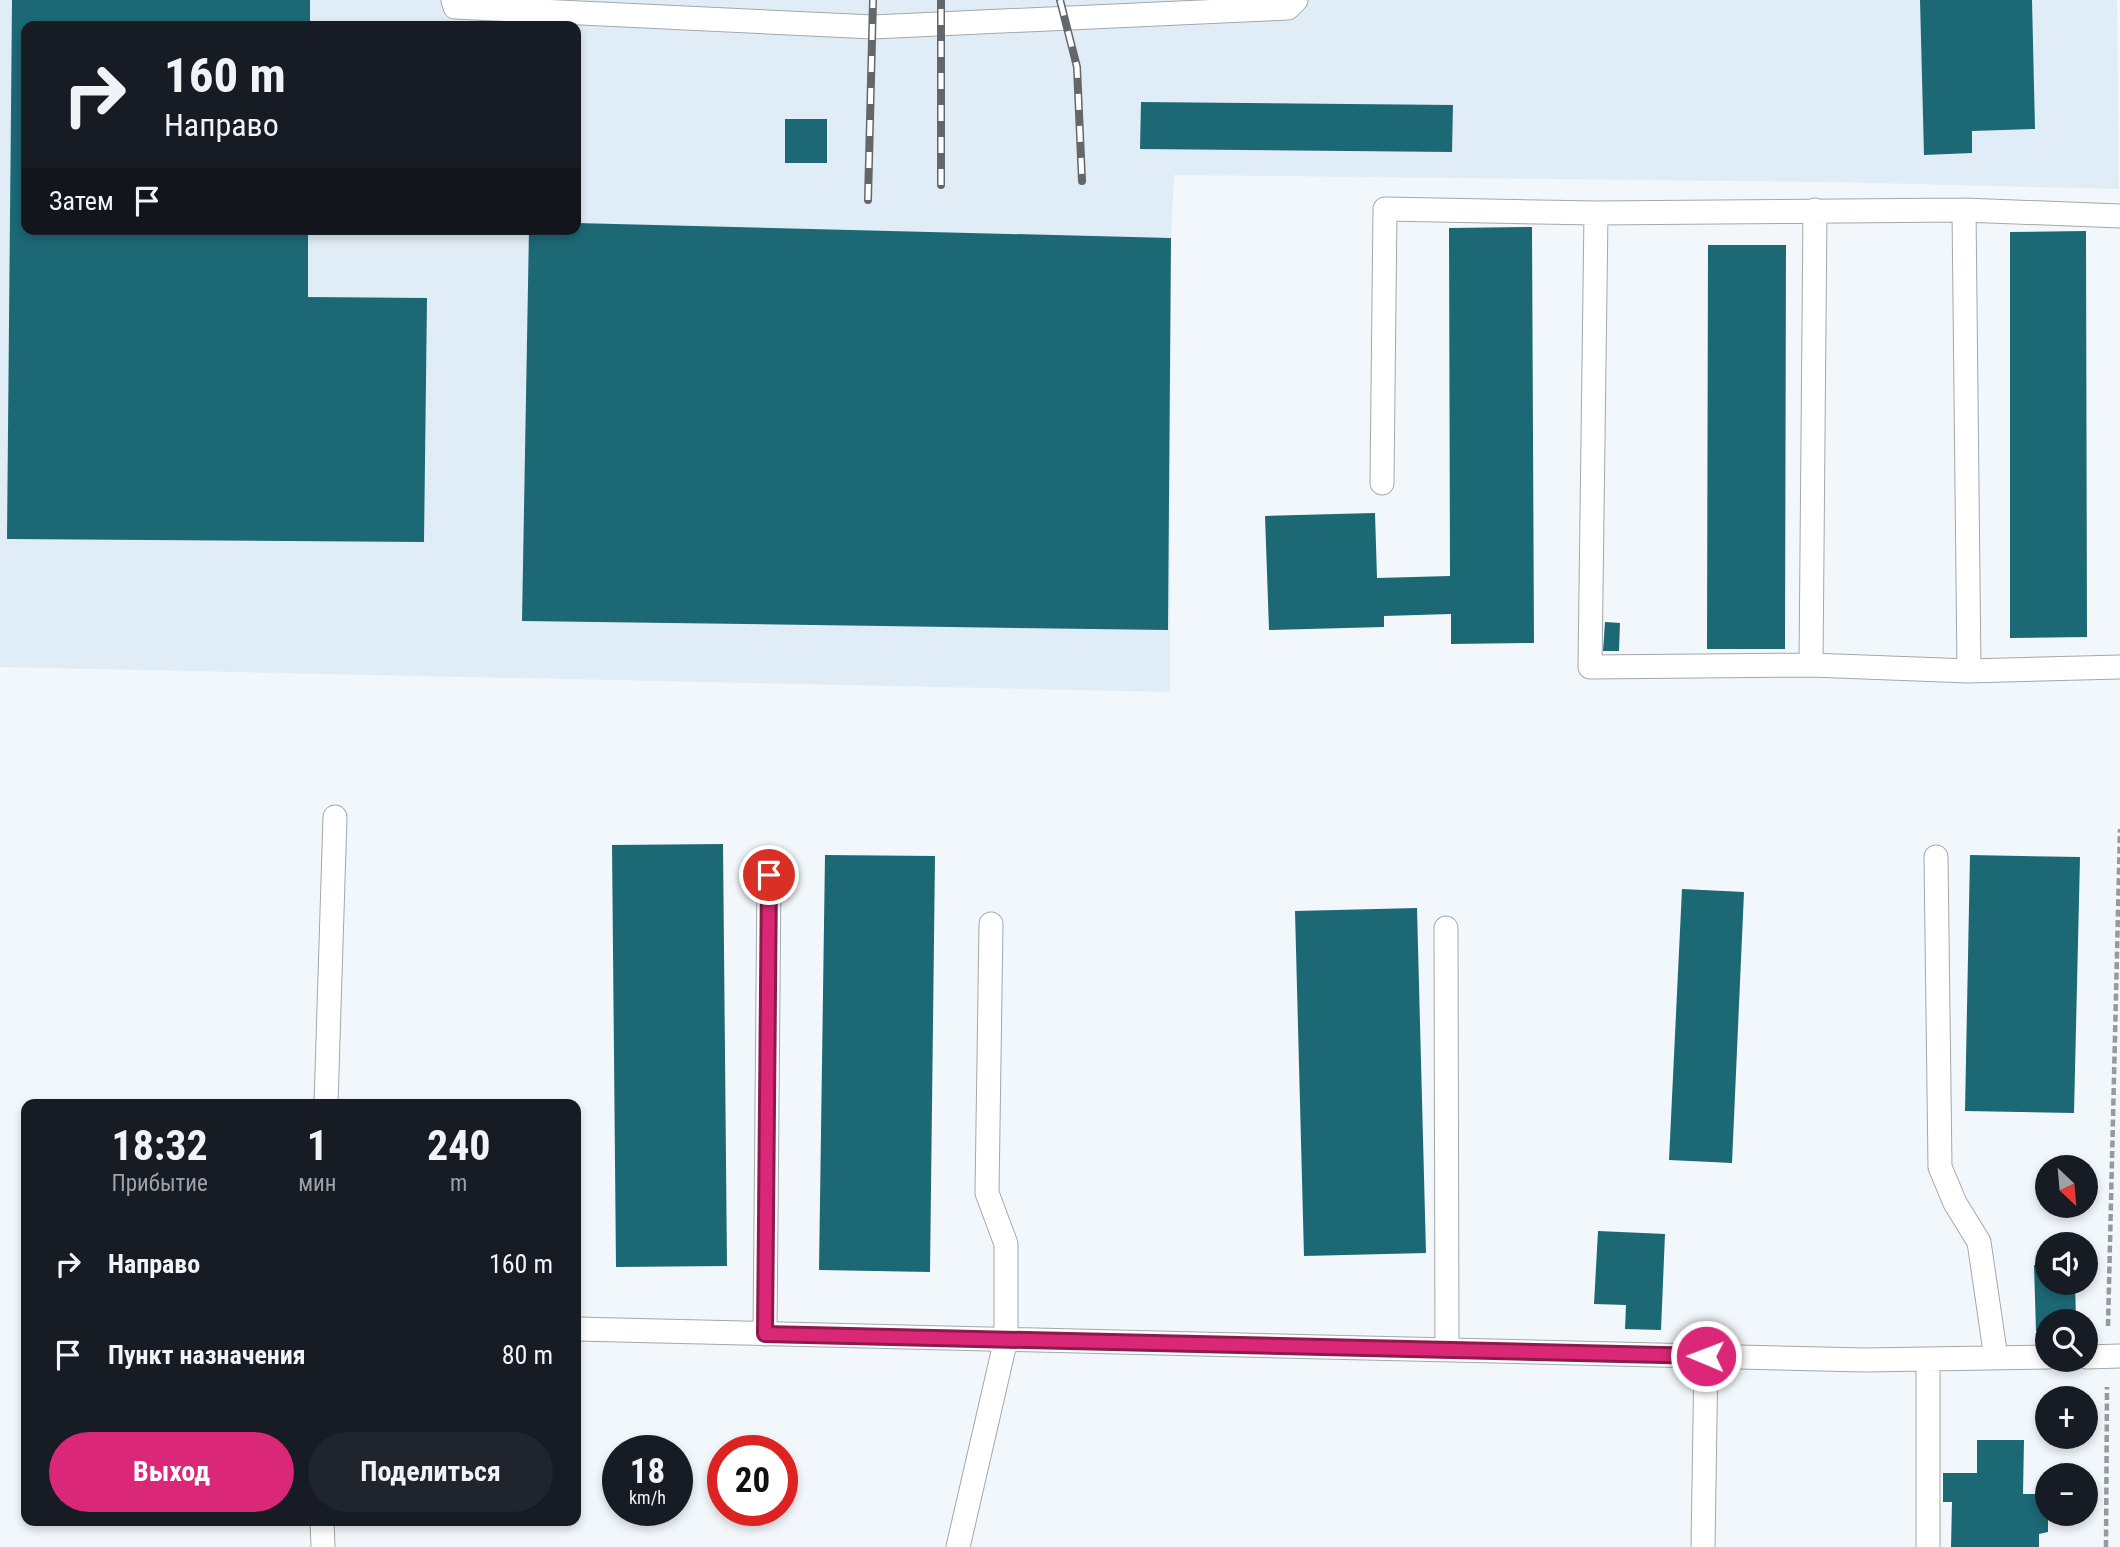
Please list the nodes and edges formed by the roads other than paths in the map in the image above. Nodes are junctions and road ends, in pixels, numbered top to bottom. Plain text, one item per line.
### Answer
1 (453, 0) edge
2 (1296, 0) edge
3 (1815, 210) junction
4 (1964, 210) junction
5 (1596, 213) junction
6 (2120, 216) edge
7 (1382, 483) dead end
8 (1811, 664) junction
9 (2120, 667) edge
10 (1969, 671) junction
11 (335, 817) dead end
12 (1936, 857) dead end
13 (769, 875) dead end
14 (991, 924) dead end
15 (1446, 928) dead end
16 (326, 1099) edge
17 (581, 1329) edge
18 (765, 1334) junction
19 (1006, 1339) junction
20 (1447, 1350) junction
21 (1706, 1356) junction
22 (2035, 1357) edge
23 (1996, 1358) junction
24 (1928, 1359) junction
25 (322, 1526) edge
26 (323, 1547) edge
27 (958, 1547) edge
28 (1703, 1547) edge
29 (1928, 1547) edge

1 - 2 lane
3 - 4 lane
3 - 5 lane
3 - 8 lane
4 - 6 lane
4 - 10 lane
5 - 7 lane
5 - 8 lane
8 - 10 lane
9 - 10 lane
11 - 16 lane
12 - 23 lane
13 - 18 lane
14 - 19 lane
15 - 20 lane
17 - 18 lane
18 - 19 lane
19 - 20 lane
19 - 27 lane
20 - 21 lane
21 - 24 lane
21 - 28 lane
22 - 23 lane
23 - 24 lane
24 - 29 lane
25 - 26 lane

